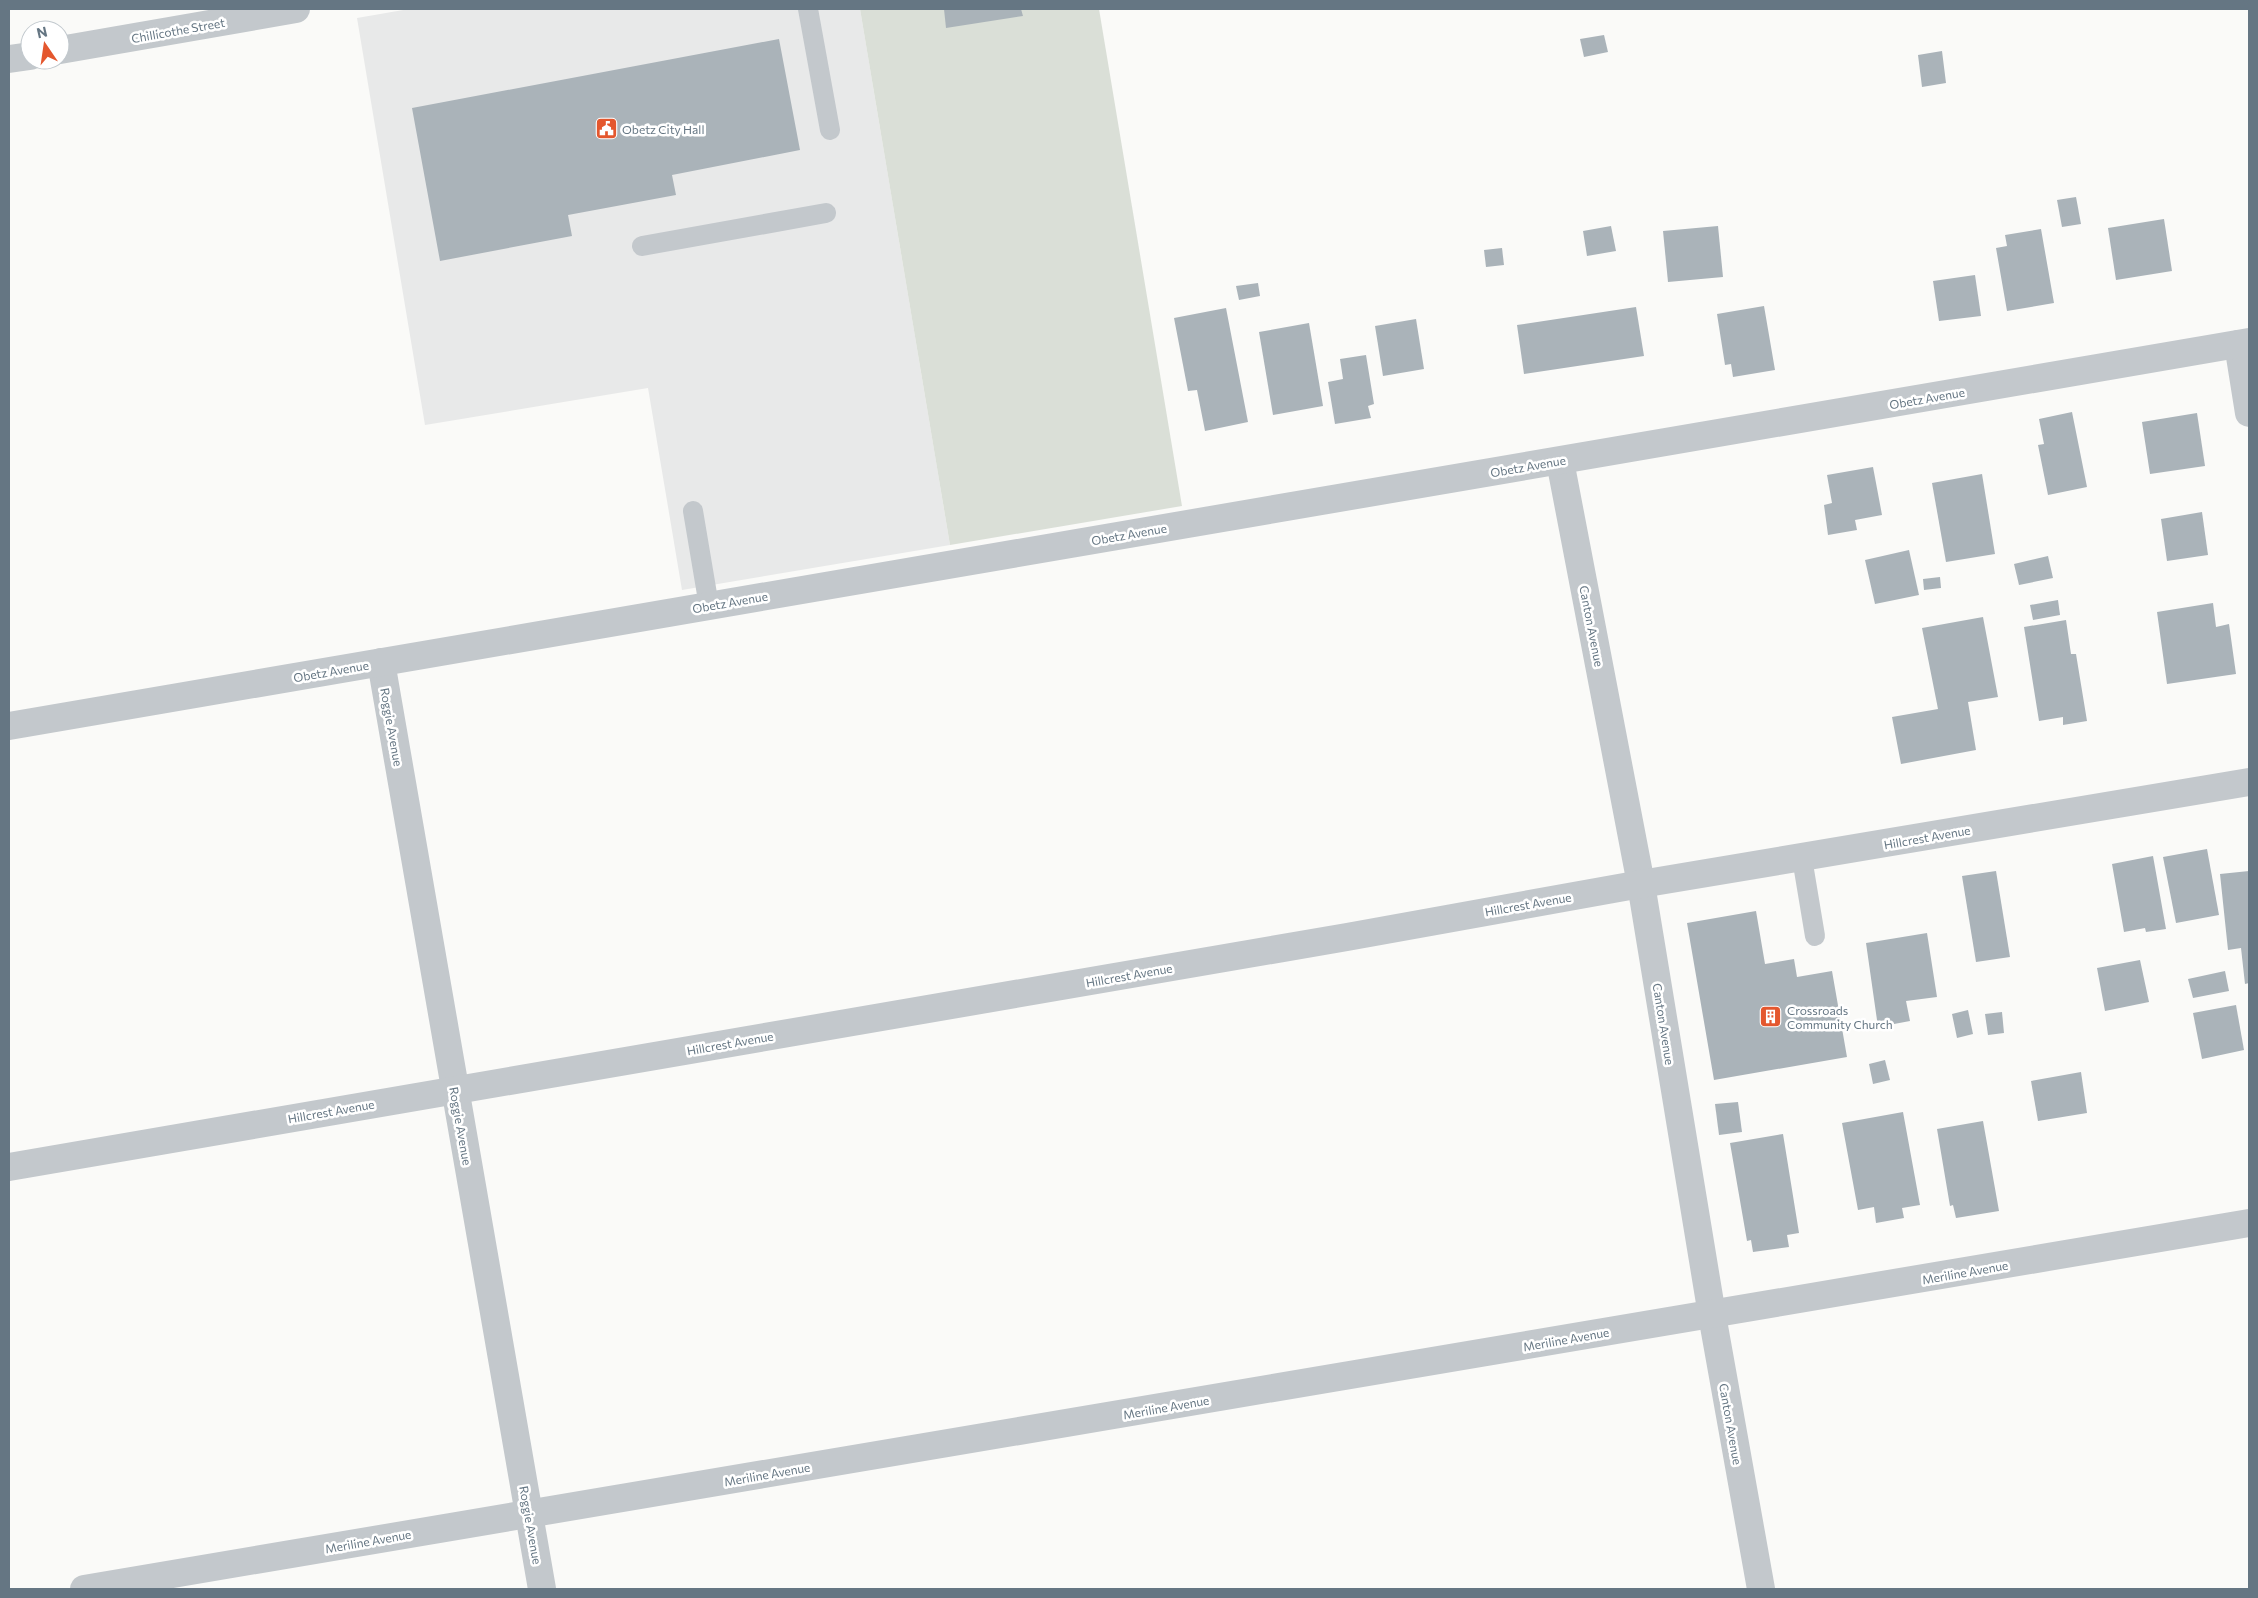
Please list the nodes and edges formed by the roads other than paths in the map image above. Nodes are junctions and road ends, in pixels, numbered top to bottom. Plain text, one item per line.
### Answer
1 (296, 9) edge
2 (808, 9) edge
3 (70, 48) edge
4 (830, 130) dead end
5 (826, 214) dead end
6 (642, 246) dead end
7 (2244, 343) edge
8 (2249, 413) edge
9 (1560, 461) junction
10 (693, 511) dead end
11 (709, 606) junction
12 (381, 662) junction
13 (9, 726) edge
14 (2249, 782) edge
15 (1802, 858) junction
16 (1640, 884) junction
17 (1815, 936) dead end
18 (455, 1090) junction
19 (9, 1167) edge
20 (2249, 1223) edge
21 (1712, 1315) junction
22 (528, 1514) junction
23 (84, 1589) edge
24 (542, 1589) edge
25 (1761, 1589) edge

1 - 3 street, Chillicothe Street
2 - 4 lane
5 - 6 lane
7 - 8 street
7 - 9 street, Obetz Avenue
9 - 11 street, Obetz Avenue
9 - 16 street, Canton Avenue
10 - 11 lane
11 - 12 street, Obetz Avenue
12 - 13 street, Obetz Avenue
12 - 18 street, Roggie Avenue
14 - 15 street, Hillcrest Avenue
15 - 16 street, Hillcrest Avenue
15 - 17 lane
16 - 18 street, Hillcrest Avenue
16 - 21 street, Canton Avenue
18 - 19 street, Hillcrest Avenue
18 - 22 street, Roggie Avenue
20 - 21 street, Meriline Avenue
21 - 22 street, Meriline Avenue
21 - 25 street, Canton Avenue
22 - 23 street, Meriline Avenue
22 - 24 street, Roggie Avenue

